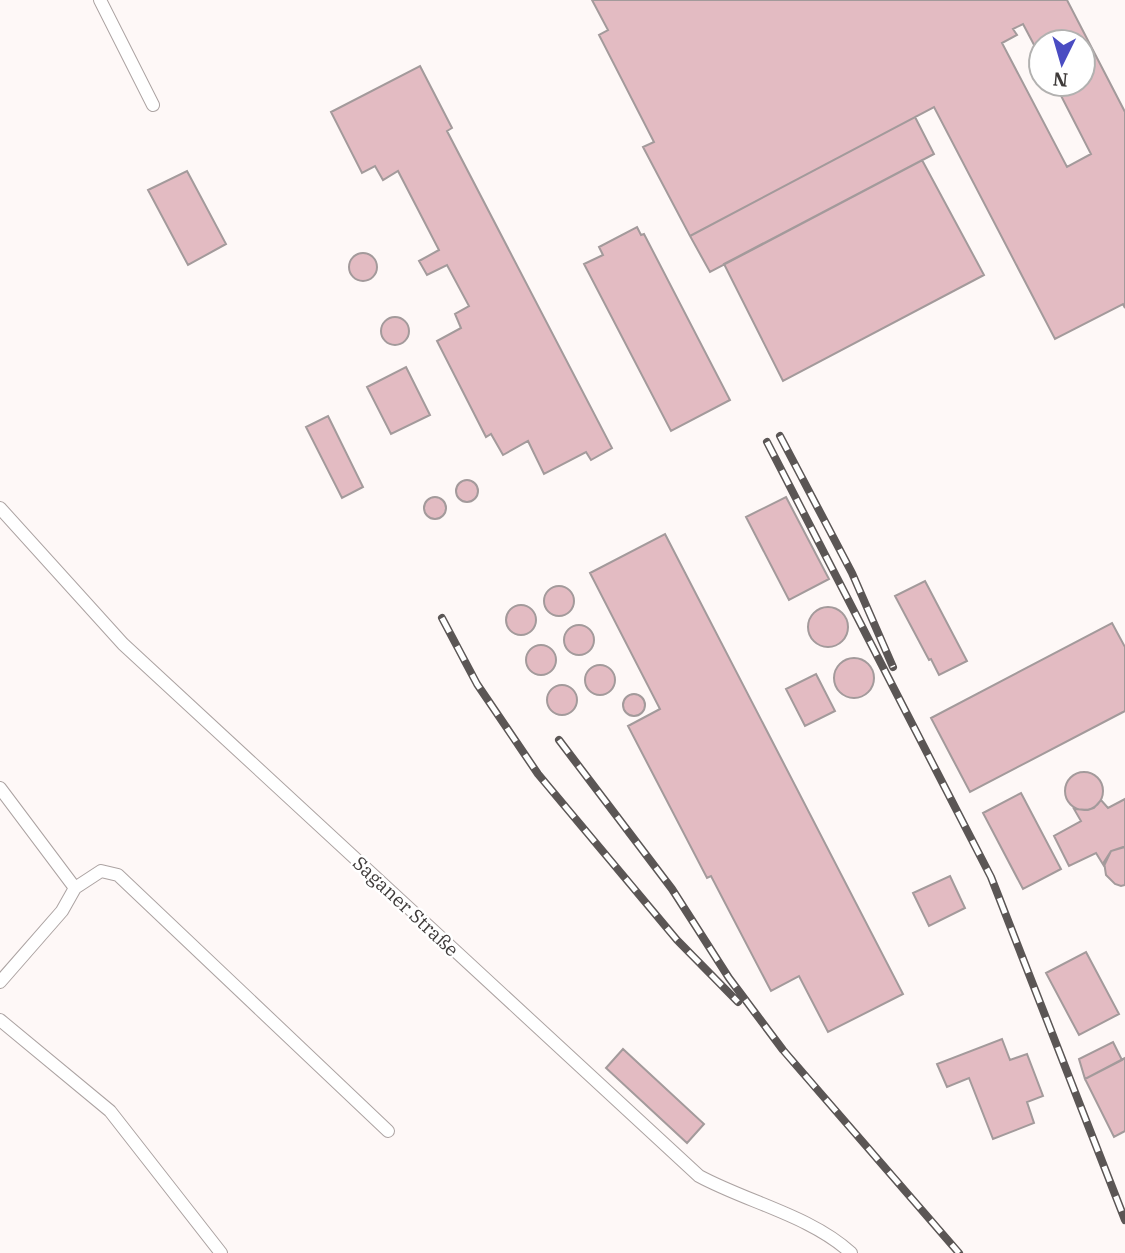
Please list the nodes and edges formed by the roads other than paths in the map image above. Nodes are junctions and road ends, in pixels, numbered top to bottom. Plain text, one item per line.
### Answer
1 (100, 0) edge
2 (153, 105) dead end
3 (0, 508) edge
4 (0, 788) edge
5 (75, 888) junction
6 (0, 982) edge
7 (0, 1020) edge
8 (388, 1131) dead end
9 (221, 1253) edge
10 (851, 1253) edge

1 - 2 lane
3 - 10 lane, Saganer Straße
4 - 5 lane
5 - 6 lane
5 - 8 lane
7 - 9 lane

